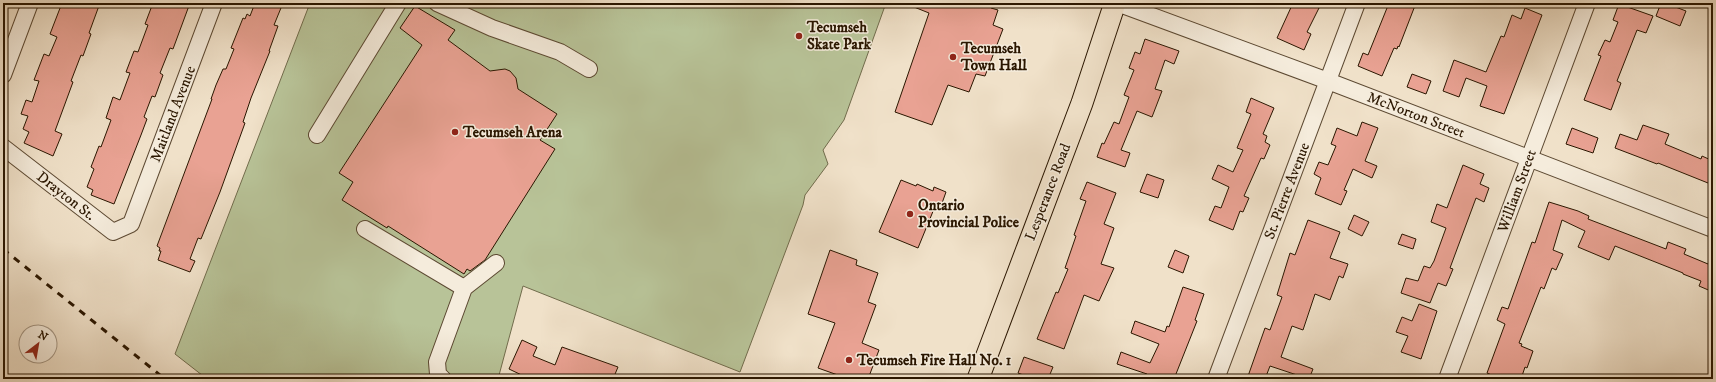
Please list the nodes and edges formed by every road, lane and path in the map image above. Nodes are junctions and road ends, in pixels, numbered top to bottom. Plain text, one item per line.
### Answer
1 (30, 3) edge
2 (214, 3) edge
3 (398, 3) edge
4 (437, 3) edge
5 (1116, 3) edge
6 (1357, 3) edge
7 (1587, 3) edge
8 (590, 69) dead end
9 (3, 75) edge
10 (1328, 81) junction
11 (317, 135) dead end
12 (3, 147) edge
13 (1529, 158) junction
14 (131, 224) joint
15 (365, 229) dead end
16 (1713, 229) edge
17 (496, 264) dead end
18 (464, 288) junction
19 (443, 379) edge
20 (978, 379) edge
21 (1216, 379) edge
22 (1447, 379) edge

1 - 9 street
2 - 14 street, Maitland Avenue
3 - 11 street
4 - 8 street
5 - 10 street, McNorton Street
5 - 20 main road, Lesperance Road
6 - 10 street, St. Pierre Avenue
7 - 13 street, William Street
10 - 13 street, McNorton Street
10 - 21 street, St. Pierre Avenue
12 - 14 street, Drayton St.
13 - 16 street, McNorton Street
13 - 22 street, William Street
15 - 18 street
17 - 18 street
18 - 19 street

